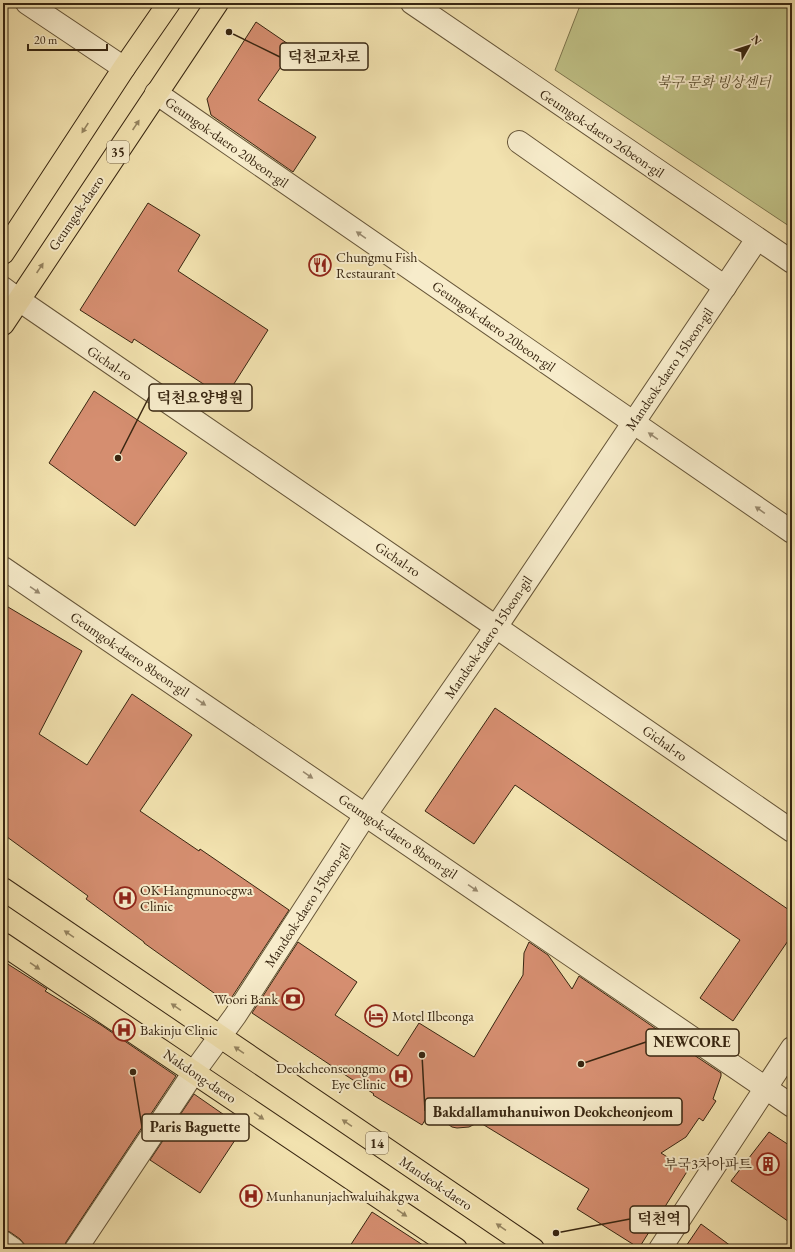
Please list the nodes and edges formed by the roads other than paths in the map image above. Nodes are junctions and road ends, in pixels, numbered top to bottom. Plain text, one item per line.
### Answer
1 (27, 3) edge
2 (169, 3) edge
3 (217, 3) edge
4 (412, 3) edge
5 (124, 68) junction
6 (156, 93) junction
7 (519, 142) dead end
8 (757, 239) junction
9 (3, 253) edge
10 (792, 262) edge
11 (725, 287) junction
12 (11, 294) edge
13 (3, 324) edge
14 (633, 422) junction
15 (792, 532) edge
16 (3, 568) edge
17 (496, 627) junction
18 (366, 814) junction
19 (792, 831) edge
20 (3, 889) edge
21 (3, 944) edge
22 (220, 1036) junction
23 (792, 1048) edge
24 (194, 1072) junction
25 (766, 1088) junction
26 (792, 1106) edge
27 (3, 1242) edge
28 (13, 1249) edge
29 (76, 1249) edge
30 (456, 1249) edge
31 (533, 1249) edge
32 (660, 1249) edge

1 - 5 street
2 - 5 main road
3 - 6 main road, Geumgok-daero / 35
4 - 8 street, Geumgok-daero 26beon-gil
5 -> 9 main road
12 -> 6 main road, Geumgok-daero / 35
14 -> 6 street, Geumgok-daero 20beon-gil
7 - 11 street
8 - 10 street, Geumgok-daero 26beon-gil
8 - 11 street, Mandeok-daero 15beon-gil
11 - 14 street, Mandeok-daero 15beon-gil
12 - 13 main road, Geumgok-daero / 35
12 - 17 street, Gichal-ro
15 -> 14 street, Geumgok-daero 20beon-gil
14 - 17 street, Mandeok-daero 15beon-gil
16 -> 18 street, Geumgok-daero 8beon-gil
17 - 18 street, Mandeok-daero 15beon-gil
17 - 19 street, Gichal-ro
18 - 22 street, Mandeok-daero 15beon-gil
18 -> 25 street, Geumgok-daero 8beon-gil
22 -> 20 main road, Mandeok-daero
21 -> 24 main road, Nakdong-daero
22 - 24 street, Mandeok-daero 15beon-gil
31 -> 22 main road, Mandeok-daero / 14
23 - 25 street
24 - 29 street, Mandeok-daero 15beon-gil
24 -> 30 main road, Nakdong-daero
25 - 26 street, Geumgok-daero 8beon-gil
25 - 32 street
27 - 28 street

